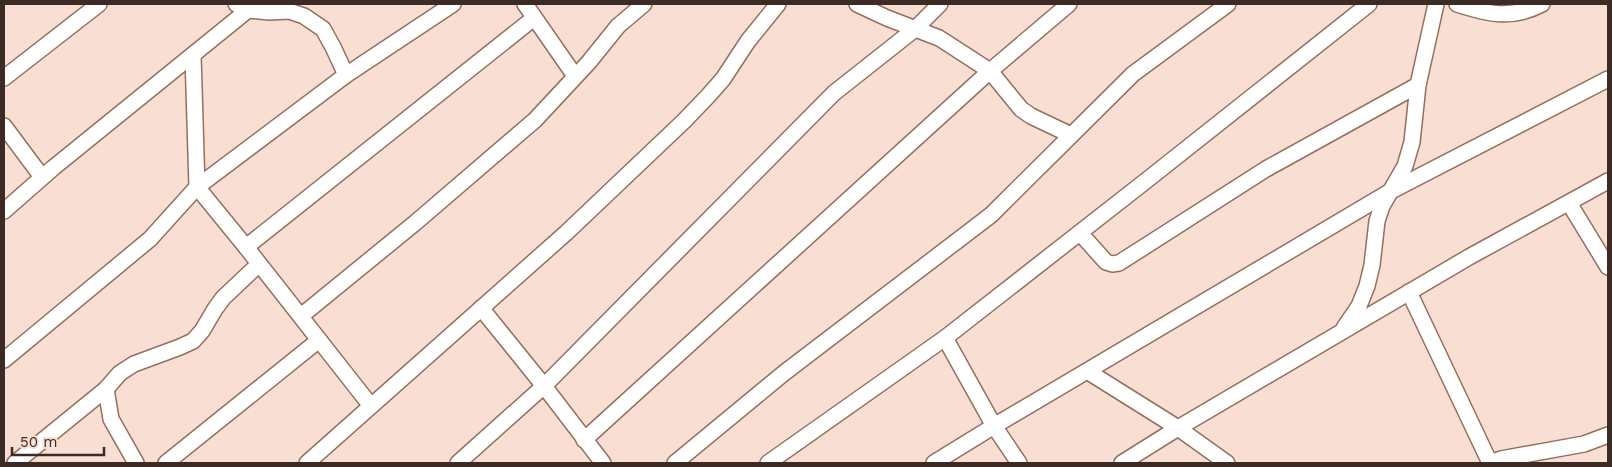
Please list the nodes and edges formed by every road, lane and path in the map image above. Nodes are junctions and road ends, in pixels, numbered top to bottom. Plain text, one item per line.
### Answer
1 (99, 4) edge
2 (453, 4) edge
3 (525, 4) edge
4 (644, 4) edge
5 (778, 4) edge
6 (857, 4) edge
7 (940, 4) edge
8 (1069, 4) edge
9 (1228, 4) edge
10 (1369, 4) edge
11 (1436, 4) edge
12 (1457, 4) edge
13 (1542, 4) edge
14 (245, 6) edge
15 (924, 9) edge
16 (534, 18) junction
17 (915, 29) junction
18 (193, 55) junction
19 (990, 72) junction
20 (346, 75) junction
21 (575, 76) junction
22 (4, 78) edge
23 (1608, 79) edge
24 (1418, 86) junction
25 (4, 126) edge
26 (1071, 135) junction
27 (42, 177) junction
28 (1608, 181) edge
29 (197, 186) junction
30 (1391, 191) junction
31 (1568, 203) junction
32 (4, 211) edge
33 (1080, 233) junction
34 (246, 247) junction
35 (259, 264) junction
36 (1608, 267) edge
37 (1409, 292) junction
38 (481, 308) junction
39 (301, 316) junction
40 (1342, 332) junction
41 (945, 338) junction
42 (319, 340) junction
43 (4, 360) edge
44 (1087, 371) junction
45 (544, 386) junction
46 (106, 389) junction
47 (371, 406) junction
48 (994, 426) junction
49 (1178, 428) junction
50 (1608, 435) edge
51 (584, 440) junction
52 (14, 463) edge
53 (136, 463) edge
54 (166, 463) edge
55 (307, 463) edge
56 (458, 463) edge
57 (603, 463) edge
58 (675, 463) edge
59 (768, 463) edge
60 (934, 463) edge
61 (1019, 463) edge
62 (1122, 463) edge
63 (1227, 463) edge
64 (1490, 463) edge

1 - 22 street
2 - 20 street
3 - 16 street
4 - 21 street
5 - 38 street
6 - 17 street
7 - 15 street
8 - 19 street
9 - 26 street
10 - 33 street
11 - 24 street
12 - 13 street
14 - 18 street
14 - 20 street
15 - 17 street
16 - 21 street
16 - 34 street
17 - 19 street
17 - 45 street
18 - 27 street
18 - 29 street
19 - 26 street
19 - 51 street
20 - 29 street
21 - 39 street
23 - 30 street
24 - 30 street
24 - 33 street
25 - 27 street
26 - 58 street
27 - 32 street
28 - 31 street
29 - 34 street
29 - 43 street
30 - 40 street
30 - 44 street
31 - 36 street
31 - 37 street
33 - 41 street
34 - 35 street
35 - 39 street
35 - 46 street
37 - 40 street
37 - 64 street
38 - 45 street
38 - 47 street
39 - 42 street
40 - 49 street
41 - 48 street
41 - 59 street
42 - 47 street
42 - 54 street
44 - 48 street
44 - 49 street
45 - 51 street
45 - 56 street
46 - 52 street
46 - 53 street
47 - 55 street
48 - 60 street
48 - 61 street
49 - 62 street
49 - 63 street
50 - 64 street
51 - 57 street

